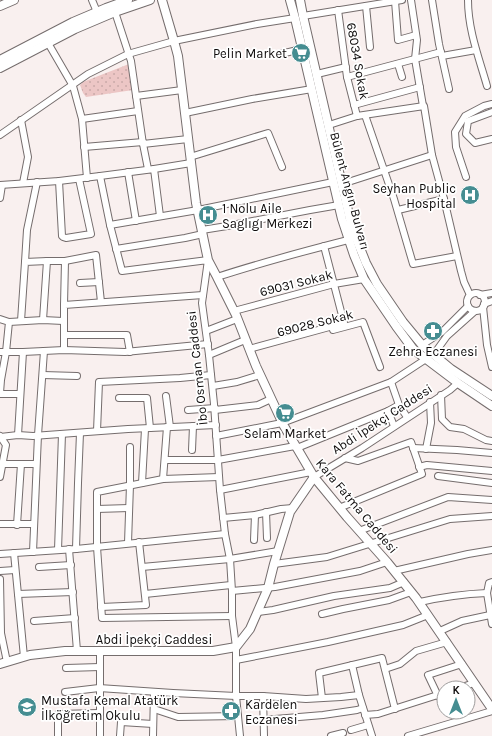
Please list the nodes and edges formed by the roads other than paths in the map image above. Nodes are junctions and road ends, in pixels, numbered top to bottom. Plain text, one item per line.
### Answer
1 (14, 0) edge
2 (92, 0) edge
3 (128, 0) edge
4 (150, 0) edge
5 (162, 0) edge
6 (290, 0) edge
7 (300, 0) edge
8 (411, 0) edge
9 (432, 0) edge
10 (468, 0) edge
11 (399, 1) edge
12 (0, 6) edge
13 (366, 6) junction
14 (338, 10) junction
15 (97, 12) junction
16 (115, 12) junction
17 (299, 17) junction
18 (416, 35) junction
19 (174, 41) junction
20 (48, 43) junction
21 (370, 48) dead end
22 (302, 49) junction
23 (476, 50) junction
24 (128, 54) junction
25 (276, 54) dead end
26 (441, 54) junction
27 (415, 59) junction
28 (0, 60) edge
29 (398, 64) junction
30 (346, 67) junction
31 (0, 68) edge
32 (317, 74) junction
33 (347, 77) junction
34 (402, 77) dead end
35 (73, 86) junction
36 (488, 86) dead end
37 (420, 87) junction
38 (312, 89) junction
39 (449, 89) dead end
40 (182, 90) junction
41 (136, 96) junction
42 (492, 104) edge
43 (354, 105) junction
44 (424, 106) junction
45 (138, 111) junction
46 (492, 112) edge
47 (185, 113) junction
48 (365, 115) junction
49 (357, 116) junction
50 (82, 118) junction
51 (21, 120) junction
52 (329, 125) junction
53 (0, 135) edge
54 (188, 139) junction
55 (492, 139) edge
56 (143, 143) junction
57 (84, 147) junction
58 (432, 155) junction
59 (191, 160) junction
60 (282, 168) dead end
61 (151, 169) junction
62 (384, 170) junction
63 (128, 172) junction
64 (100, 176) junction
65 (466, 177) dead end
66 (87, 178) junction
67 (79, 179) junction
68 (60, 181) junction
69 (37, 182) junction
70 (333, 182) junction
71 (23, 183) junction
72 (342, 184) junction
73 (1, 185) edge
74 (0, 198) edge
75 (444, 199) junction
76 (339, 205) junction
77 (198, 210) junction
78 (398, 210) junction
79 (160, 216) junction
80 (136, 221) junction
81 (110, 225) junction
82 (203, 232) junction
83 (348, 240) junction
84 (324, 246) junction
85 (116, 249) junction
86 (457, 256) junction
87 (208, 260) junction
88 (47, 261) junction
89 (65, 261) junction
90 (25, 262) junction
91 (218, 277) junction
92 (364, 279) junction
93 (99, 282) junction
94 (80, 283) dead end
95 (334, 284) junction
96 (492, 293) edge
97 (480, 294) junction
98 (203, 295) junction
99 (470, 295) junction
100 (492, 301) edge
101 (101, 302) junction
102 (64, 305) junction
103 (484, 305) junction
104 (468, 306) junction
105 (234, 311) junction
106 (475, 311) junction
107 (0, 319) edge
108 (237, 319) junction
109 (43, 320) junction
110 (21, 321) junction
111 (63, 321) junction
112 (9, 322) junction
113 (206, 331) junction
114 (64, 335) junction
115 (245, 340) junction
116 (208, 344) junction
117 (422, 345) junction
118 (64, 350) junction
119 (249, 350) junction
120 (44, 351) junction
121 (490, 351) edge
122 (3, 352) edge
123 (23, 352) junction
124 (130, 352) junction
125 (434, 354) junction
126 (209, 355) junction
127 (426, 359) junction
128 (380, 367) dead end
129 (492, 367) edge
130 (43, 374) junction
131 (211, 375) junction
132 (260, 375) junction
133 (76, 376) dead end
134 (1, 380) edge
135 (391, 382) junction
136 (458, 383) junction
137 (212, 386) junction
138 (0, 393) edge
139 (20, 394) junction
140 (166, 396) dead end
141 (441, 396) junction
142 (492, 396) edge
143 (119, 398) dead end
144 (271, 399) junction
145 (430, 402) junction
146 (399, 405) junction
147 (492, 406) edge
148 (215, 409) junction
149 (188, 410) dead end
150 (388, 411) junction
151 (407, 417) junction
152 (282, 423) junction
153 (216, 425) junction
154 (194, 426) junction
155 (394, 426) junction
156 (168, 427) junction
157 (147, 428) junction
158 (96, 432) junction
159 (80, 433) junction
160 (62, 434) junction
161 (18, 435) junction
162 (0, 436) edge
163 (38, 436) junction
164 (216, 436) junction
165 (492, 441) edge
166 (130, 447) dead end
167 (296, 447) junction
168 (413, 448) junction
169 (426, 449) junction
170 (192, 450) dead end
171 (492, 453) edge
172 (345, 458) junction
173 (164, 460) junction
174 (218, 460) junction
175 (2, 464) junction
176 (21, 464) junction
177 (36, 464) junction
178 (420, 467) junction
179 (492, 471) edge
180 (312, 475) junction
181 (438, 476) dead end
182 (0, 477) edge
183 (219, 477) junction
184 (163, 479) junction
185 (142, 483) junction
186 (492, 483) edge
187 (130, 485) junction
188 (220, 490) junction
189 (492, 500) edge
190 (130, 508) junction
191 (293, 508) junction
192 (339, 508) junction
193 (97, 509) junction
194 (266, 512) junction
195 (255, 515) junction
196 (492, 516) edge
197 (223, 518) junction
198 (0, 524) edge
199 (34, 524) junction
200 (17, 525) junction
201 (359, 531) junction
202 (225, 534) junction
203 (267, 538) dead end
204 (254, 540) dead end
205 (139, 542) junction
206 (128, 543) junction
207 (371, 544) junction
208 (97, 547) junction
209 (73, 549) junction
210 (58, 550) junction
211 (492, 550) edge
212 (278, 551) junction
213 (33, 552) junction
214 (14, 553) junction
215 (0, 554) edge
216 (230, 559) junction
217 (387, 562) junction
218 (274, 564) junction
219 (71, 565) junction
220 (142, 567) junction
221 (39, 568) dead end
222 (16, 570) junction
223 (0, 571) edge
224 (394, 571) junction
225 (0, 579) edge
226 (404, 582) junction
227 (492, 582) edge
228 (232, 588) junction
229 (268, 588) junction
230 (73, 592) junction
231 (411, 592) junction
232 (487, 593) junction
233 (18, 594) junction
234 (144, 594) junction
235 (420, 602) junction
236 (101, 607) junction
237 (258, 612) junction
238 (322, 614) dead end
239 (428, 615) junction
240 (490, 615) junction
241 (232, 616) junction
242 (75, 618) junction
243 (34, 620) dead end
244 (492, 624) edge
245 (440, 631) junction
246 (447, 642) junction
247 (236, 647) junction
248 (77, 651) junction
249 (100, 651) junction
250 (24, 657) junction
251 (236, 660) junction
252 (4, 663) edge
253 (462, 664) junction
254 (352, 665) junction
255 (100, 667) junction
256 (66, 668) dead end
257 (385, 669) junction
258 (472, 680) edge
259 (476, 686) edge
260 (436, 687) edge
261 (99, 688) junction
262 (65, 692) dead end
263 (154, 692) junction
264 (359, 695) junction
265 (236, 696) junction
266 (263, 696) junction
267 (436, 697) edge
268 (322, 698) junction
269 (363, 708) junction
270 (154, 709) junction
271 (395, 709) junction
272 (492, 710) edge
273 (99, 713) junction
274 (365, 715) junction
275 (238, 716) junction
276 (264, 720) junction
277 (153, 724) junction
278 (368, 726) junction
279 (351, 730) dead end
280 (343, 733) dead end
281 (58, 736) edge
282 (100, 736) edge
283 (120, 736) edge
284 (153, 736) edge
285 (240, 736) edge
286 (264, 736) edge
287 (331, 736) edge
288 (372, 736) edge
289 (408, 736) edge

1 - 12 main road
2 - 15 street
3 - 15 main road
4 - 16 main road
5 - 19 main road, İbo Osman Caddesi
6 - 17 main road, Bülent Angın Bulvarı
7 - 17 main road, Bülent Angın Bulvarı
8 - 18 street
9 - 26 street
10 - 23 street
11 - 13 street
11 - 18 street
13 - 14 street
13 - 21 street
14 - 17 street
14 - 30 street, 68034 Sokak
15 - 28 main road
16 - 20 main road
16 - 24 street
17 - 19 street
17 - 22 main road, Bülent Angın Bulvarı
17 - 32 main road, Bülent Angın Bulvarı
18 - 27 street
19 - 24 street
19 - 40 main road, İbo Osman Caddesi
20 - 31 main road
20 - 35 street
22 - 25 street
22 - 38 main road, Bülent Angın Bulvarı
23 - 26 street
23 - 36 street
24 - 35 street
24 - 41 street
26 - 27 street
26 - 39 street
27 - 29 street
27 - 37 street
29 - 33 street
29 - 34 street
30 - 32 street
30 - 33 street, 68034 Sokak
32 - 52 main road, Bülent Angın Bulvarı
33 - 43 street, 68034 Sokak
35 - 50 street
35 - 51 street
37 - 43 street
37 - 44 street
38 - 47 street
38 - 70 main road, Bülent Angın Bulvarı
40 - 41 street
40 - 47 main road, İbo Osman Caddesi
41 - 45 street
42 - 65 street
43 - 49 street, 68034 Sokak
44 - 48 street
44 - 58 street
45 - 50 street
45 - 56 street
46 - 55 street
47 - 54 main road, İbo Osman Caddesi
48 - 49 street
48 - 62 street
49 - 52 street
50 - 57 street
51 - 53 street
51 - 71 street
52 - 72 main road, Bülent Angın Bulvarı
54 - 56 street
54 - 59 main road, İbo Osman Caddesi
56 - 57 street
56 - 61 street
57 - 66 street
58 - 62 street
58 - 75 street
59 - 60 street
59 - 61 street
59 - 77 main road, İbo Osman Caddesi
61 - 63 street
61 - 79 street
62 - 72 street
62 - 78 street
63 - 64 street
63 - 80 street
64 - 66 street
64 - 81 street
66 - 67 street
67 - 68 street
67 - 68 street
68 - 69 street
69 - 71 street
69 - 90 street
70 - 76 main road, Bülent Angın Bulvarı
70 - 77 street
71 - 73 street
72 - 117 main road, Bülent Angın Bulvarı
73 - 74 street
75 - 78 street
75 - 86 street
76 - 82 street
76 - 83 main road, Bülent Angın Bulvarı
77 - 79 street
77 - 82 main road, İbo Osman Caddesi
78 - 86 street
79 - 80 street
80 - 81 street
81 - 85 street
82 - 85 street
82 - 87 main road, İbo Osman Caddesi
83 - 84 street
83 - 92 main road, Bülent Angın Bulvarı
84 - 91 street
84 - 95 street
85 - 87 street
86 - 99 street
87 - 91 main road, Kara Fatma Caddesi
87 - 98 street, İbo Osman Caddesi
88 - 89 street
88 - 90 street
88 - 109 street
89 - 93 street
89 - 102 street
90 - 110 street
91 - 105 main road, Kara Fatma Caddesi
92 - 95 street, 69031 Sokak
92 - 127 main road, Bülent Angın Bulvarı
93 - 94 street
93 - 101 street
95 - 105 street, 69031 Sokak
95 - 119 street
96 - 97 street
97 - 99 street
97 - 103 street
98 - 101 street
98 - 113 street, İbo Osman Caddesi
99 - 104 street
100 - 103 street
101 - 102 street
102 - 111 street
103 - 106 street
103 - 121 street
104 - 106 street
104 - 117 street
105 - 108 main road, Kara Fatma Caddesi
106 - 125 street
107 - 112 street
108 - 113 street
108 - 115 main road, Kara Fatma Caddesi
109 - 110 street
109 - 111 street
110 - 112 street
111 - 114 street
112 - 122 street
113 - 116 street, İbo Osman Caddesi
114 - 118 street
114 - 124 street
115 - 119 main road, Kara Fatma Caddesi
115 - 126 street
116 - 124 street
116 - 126 street, İbo Osman Caddesi
117 - 125 main road, Bülent Angın Bulvarı
118 - 120 street
118 - 124 street
119 - 128 street, 69028 Sokak
119 - 132 main road, Kara Fatma Caddesi
120 - 123 street
120 - 130 street
121 - 129 street
122 - 123 street
122 - 134 street
123 - 139 street
125 - 142 main road, Bülent Angın Bulvarı
126 - 131 street, İbo Osman Caddesi
127 - 135 street
127 - 136 main road, Bülent Angın Bulvarı
130 - 133 street
130 - 163 street
131 - 137 street, İbo Osman Caddesi
131 - 158 street
132 - 137 street
132 - 144 main road, Kara Fatma Caddesi
134 - 138 street
135 - 146 street
135 - 152 street
136 - 141 street, Abdi İpekçi Caddesi
136 - 147 main road, Bülent Angın Bulvarı
137 - 148 street, İbo Osman Caddesi
138 - 139 street
139 - 161 street
140 - 156 street
141 - 145 street, Abdi İpekçi Caddesi
141 - 165 street
143 - 157 street
144 - 148 street
144 - 152 main road, Kara Fatma Caddesi
145 - 151 street, Abdi İpekçi Caddesi
145 - 169 street
146 - 150 street
146 - 151 street
148 - 149 street
148 - 153 street, İbo Osman Caddesi
150 - 155 street
150 - 167 street
151 - 155 street, Abdi İpekçi Caddesi
152 - 164 street
152 - 167 main road, Kara Fatma Caddesi
153 - 154 street
153 - 164 street, İbo Osman Caddesi
154 - 156 street
154 - 170 street
155 - 172 street, Abdi İpekçi Caddesi
156 - 157 street
156 - 173 street
157 - 158 street
157 - 185 street
158 - 159 street
159 - 160 street
159 - 209 street
160 - 163 street
160 - 210 street
161 - 162 street
161 - 163 street
162 - 175 street
163 - 177 street
164 - 174 street, İbo Osman Caddesi
166 - 187 street
167 - 174 street
167 - 180 main road, Kara Fatma Caddesi
168 - 169 street
168 - 172 street
168 - 178 street
169 - 171 street
172 - 180 street, Abdi İpekçi Caddesi
173 - 174 street
173 - 184 street
174 - 183 street, İbo Osman Caddesi
175 - 176 street
175 - 182 street
176 - 177 street
176 - 200 street
177 - 199 street
178 - 179 street
178 - 192 street
180 - 188 street
180 - 191 main road, Abdi İpekçi Caddesi
180 - 192 main road, Kara Fatma Caddesi
181 - 186 street
183 - 184 street
183 - 188 street, İbo Osman Caddesi
184 - 185 street
185 - 187 street
187 - 190 street
187 - 193 street
188 - 197 street, İbo Osman Caddesi
189 - 201 street
190 - 193 street
190 - 206 street
191 - 194 street
191 - 212 main road, Abdi İpekçi Caddesi
192 - 201 main road, Kara Fatma Caddesi
193 - 208 street
194 - 195 street
194 - 203 street
195 - 197 street
195 - 204 street
196 - 207 street
197 - 202 street, İbo Osman Caddesi
198 - 200 street
199 - 200 street
199 - 213 street
201 - 207 main road, Kara Fatma Caddesi
202 - 205 street
202 - 216 street, İbo Osman Caddesi
205 - 206 street
205 - 220 street
206 - 208 street
207 - 217 main road, Kara Fatma Caddesi
207 - 218 street
208 - 209 street
208 - 236 street
209 - 210 street
209 - 219 street
210 - 213 street
211 - 224 street
212 - 216 street
212 - 218 main road, Abdi İpekçi Caddesi
213 - 214 street
214 - 215 street
214 - 222 street
216 - 220 street
216 - 228 street, İbo Osman Caddesi
217 - 224 main road, Kara Fatma Caddesi
217 - 229 street
218 - 229 main road, Abdi İpekçi Caddesi
219 - 221 street
219 - 230 street
220 - 234 street
222 - 223 street
222 - 233 street
224 - 226 main road, Kara Fatma Caddesi
225 - 252 street
226 - 231 main road, Kara Fatma Caddesi
226 - 237 street
227 - 232 street
228 - 229 street
228 - 234 street
228 - 241 street, İbo Osman Caddesi
229 - 237 main road, Abdi İpekçi Caddesi
230 - 233 street
230 - 242 street
231 - 235 main road, Kara Fatma Caddesi
231 - 238 street
232 - 235 street
232 - 240 street
233 - 250 street
234 - 236 street
235 - 239 main road, Kara Fatma Caddesi
236 - 241 street
237 - 247 main road, Abdi İpekçi Caddesi
239 - 245 main road, Kara Fatma Caddesi
239 - 251 street
240 - 244 street
240 - 245 street
241 - 247 street, İbo Osman Caddesi
242 - 243 street
242 - 248 street
245 - 246 main road, Kara Fatma Caddesi
246 - 253 main road, Kara Fatma Caddesi
246 - 257 street
247 - 249 main road, Abdi İpekçi Caddesi
247 - 251 street, İbo Osman Caddesi
248 - 249 main road, Abdi İpekçi Caddesi
248 - 250 main road, Abdi İpekçi Caddesi
249 - 255 street
250 - 252 main road, Abdi İpekçi Caddesi
251 - 265 street, İbo Osman Caddesi
253 - 258 main road, Kara Fatma Caddesi
253 - 260 street
254 - 257 street
254 - 264 street
254 - 268 street
255 - 256 street
255 - 261 street
257 - 271 street
259 - 272 main road, Kara Fatma Caddesi
261 - 262 street
261 - 263 street
261 - 273 street
263 - 265 street
263 - 270 street
264 - 268 street
264 - 269 street
265 - 266 street
265 - 275 street, İbo Osman Caddesi
266 - 268 street
266 - 276 street
267 - 271 street
269 - 274 street
269 - 276 street
270 - 275 street
270 - 277 street
271 - 274 street
272 - 289 street
273 - 281 street
273 - 282 street
274 - 278 street
275 - 285 street, İbo Osman Caddesi
276 - 286 street
277 - 283 street
277 - 284 street
278 - 279 street
278 - 288 street
280 - 287 street

